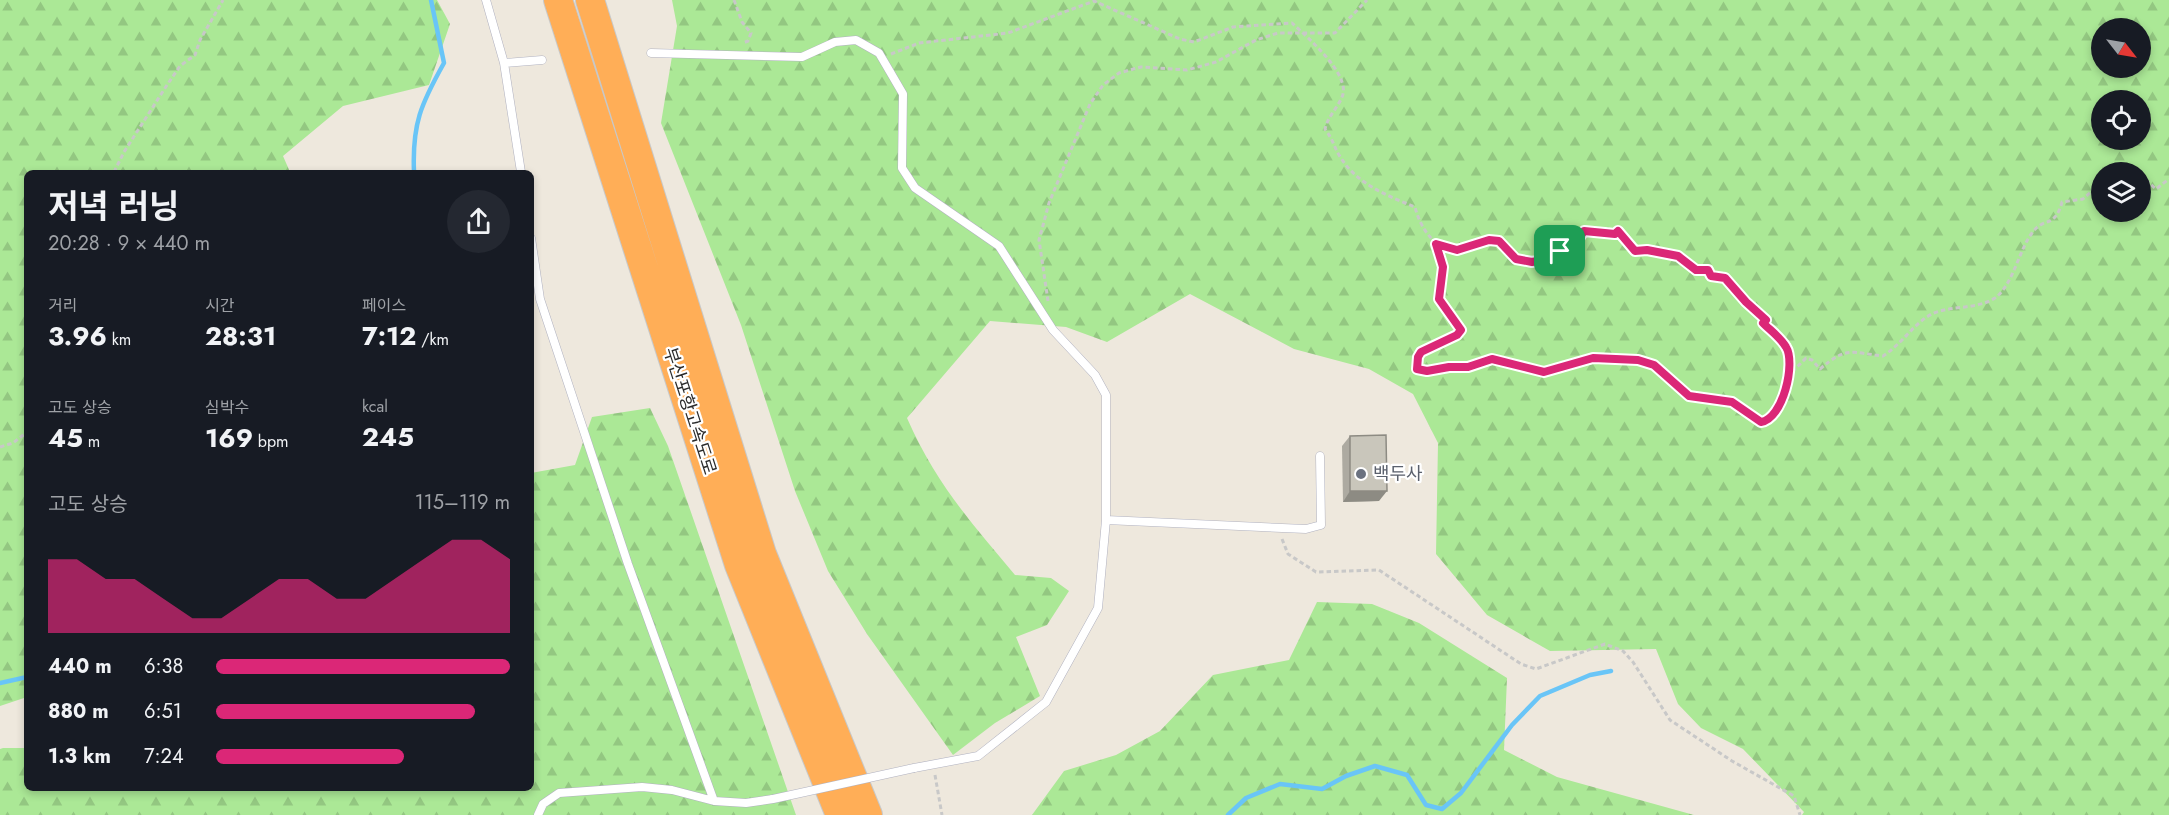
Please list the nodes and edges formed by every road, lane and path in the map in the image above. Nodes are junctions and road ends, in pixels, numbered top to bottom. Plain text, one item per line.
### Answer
1 (223, 0) edge
2 (486, 0) edge
3 (558, 0) edge
4 (590, 0) edge
5 (734, 0) edge
6 (1367, 0) edge
7 (1303, 33) junction
8 (737, 46) dead end
9 (651, 53) dead end
10 (882, 58) junction
11 (542, 60) dead end
12 (504, 63) junction
13 (115, 170) edge
14 (521, 170) edge
15 (2169, 179) edge
16 (2151, 185) edge
17 (2091, 192) edge
18 (1436, 244) junction
19 (534, 255) edge
20 (1053, 330) junction
21 (1790, 374) junction
22 (24, 434) edge
23 (0, 447) edge
24 (1320, 456) dead end
25 (1106, 520) junction
26 (1277, 526) junction
27 (933, 764) junction
28 (714, 801) junction
29 (538, 815) edge
30 (840, 815) edge
31 (868, 815) edge
32 (942, 815) edge
33 (1800, 815) edge

1 - 13 path
2 - 12 lane
3 - 30 highway, 부산포항고속도로
4 - 31 highway, 부산포항고속도로
5 - 8 path
6 - 7 path
7 - 10 path
7 - 18 path
7 - 20 path
9 - 10 lane
10 - 20 lane
11 - 12 lane
12 - 14 lane
15 - 16 path
17 - 21 path
18 - 21 path
18 - 21 path
19 - 28 lane
20 - 25 lane
22 - 23 path
24 - 26 lane
25 - 26 lane
25 - 27 lane
26 - 33 path
27 - 28 lane, bridge
27 - 32 path
28 - 29 lane

